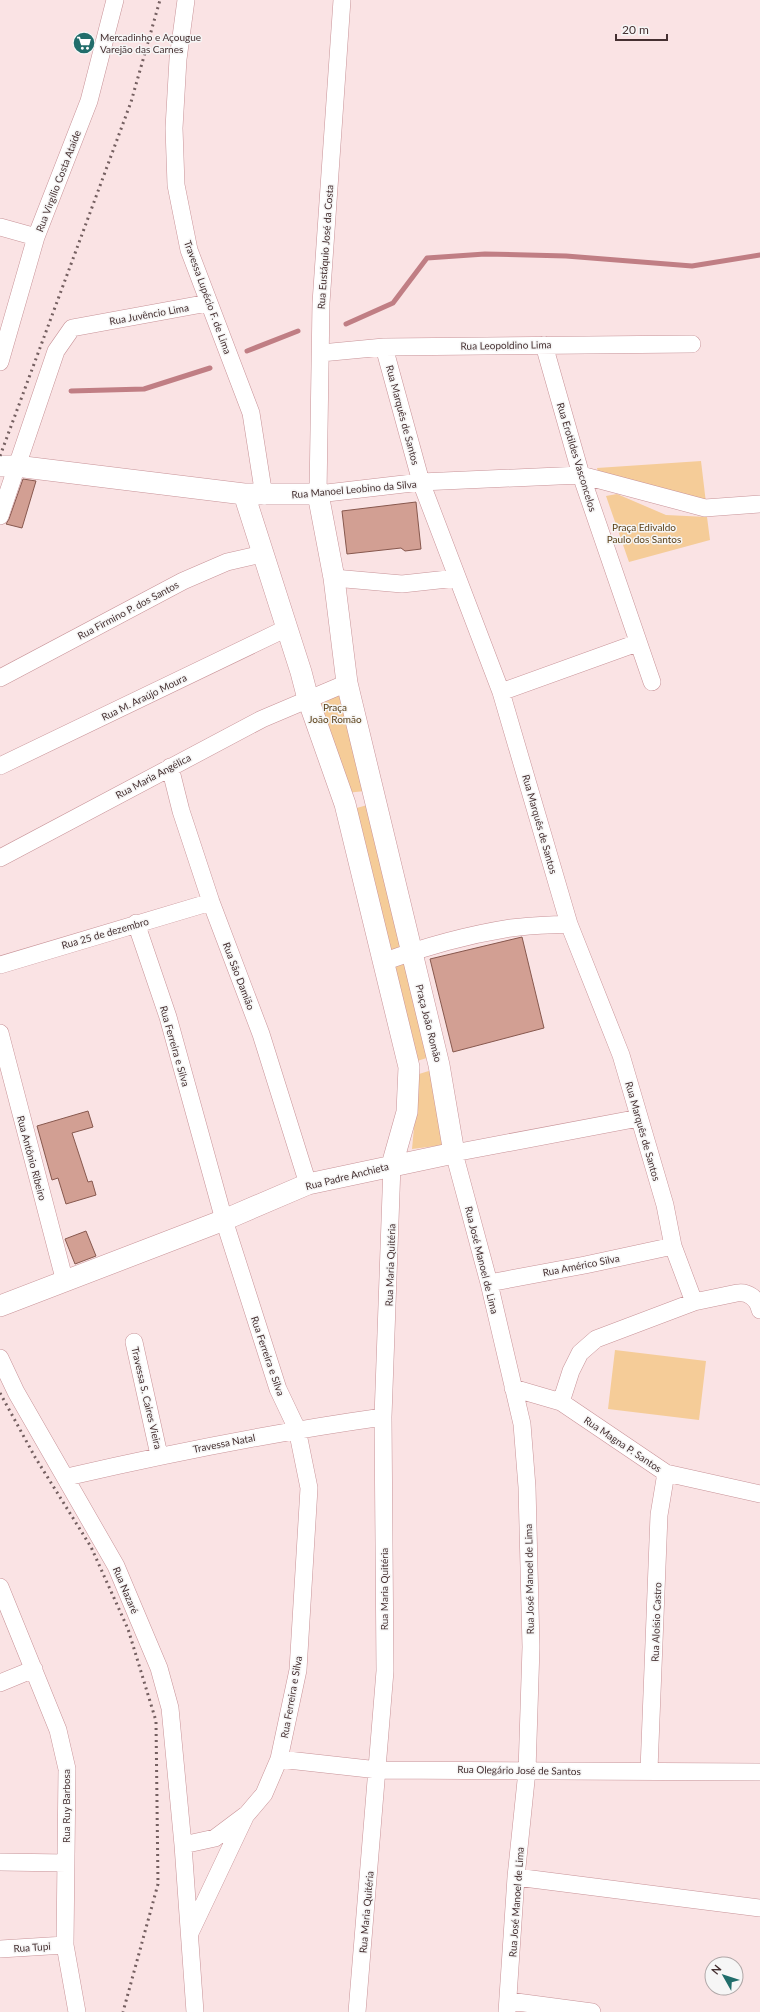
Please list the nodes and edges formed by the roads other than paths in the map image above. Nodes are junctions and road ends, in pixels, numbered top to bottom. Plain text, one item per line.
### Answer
1 (115, 0) edge
2 (186, 0) edge
3 (342, 0) edge
4 (0, 227) edge
5 (36, 237) junction
6 (208, 303) junction
7 (692, 344) dead end
8 (544, 345) junction
9 (384, 347) junction
10 (321, 353) junction
11 (0, 362) edge
12 (8, 466) edge
13 (581, 475) junction
14 (421, 482) junction
15 (318, 494) junction
16 (254, 495) junction
17 (760, 504) edge
18 (0, 516) edge
19 (262, 554) junction
20 (334, 578) junction
21 (457, 578) junction
22 (287, 628) junction
23 (638, 643) junction
24 (0, 678) edge
25 (652, 682) dead end
26 (347, 683) junction
27 (501, 692) junction
28 (308, 699) junction
29 (0, 766) edge
30 (170, 767) junction
31 (374, 799) junction
32 (345, 804) junction
33 (0, 858) edge
34 (211, 902) junction
35 (136, 923) junction
36 (569, 924) junction
37 (412, 952) junction
38 (383, 962) junction
39 (0, 965) edge
40 (0, 1033) edge
41 (439, 1065) junction
42 (409, 1068) junction
43 (639, 1118) junction
44 (454, 1153) junction
45 (392, 1165) junction
46 (308, 1184) junction
47 (224, 1220) junction
48 (673, 1246) junction
49 (65, 1282) junction
50 (489, 1283) junction
51 (694, 1302) junction
52 (0, 1306) edge
53 (760, 1310) edge
54 (134, 1342) dead end
55 (0, 1358) edge
56 (513, 1388) junction
57 (561, 1402) junction
58 (383, 1417) junction
59 (297, 1429) junction
60 (159, 1455) junction
61 (666, 1473) junction
62 (67, 1477) junction
63 (760, 1494) edge
64 (0, 1587) edge
65 (34, 1669) junction
66 (0, 1683) edge
67 (279, 1759) junction
68 (378, 1770) junction
69 (649, 1770) junction
70 (527, 1771) junction
71 (760, 1772) edge
72 (247, 1814) junction
73 (183, 1845) junction
74 (0, 1862) edge
75 (66, 1863) junction
76 (516, 1878) junction
77 (760, 1908) edge
78 (189, 1935) junction
79 (64, 1945) junction
80 (0, 1949) edge
81 (508, 2006) edge
82 (77, 2012) edge
83 (195, 2012) edge
84 (358, 2012) edge
85 (592, 2012) edge

1 - 5 street, Rua Virgílio Costa Ataíde
2 - 6 street, Travessa Lupécio F. de Lima
3 - 10 street, Rua Eustáquio José da Costa
4 - 5 street
5 - 11 street, Rua Virgílio Costa Ataíde
6 - 12 street, Rua Juvêncio Lima
6 - 16 street, Travessa Lupécio F. de Lima
7 - 8 street, Rua Leopoldino Lima
8 - 9 street, Rua Leopoldino Lima
8 - 13 street, Rua Erotildes Vasconcelos
9 - 10 street, Rua Leopoldino Lima
9 - 14 street, Rua Marquês de Santos
10 - 15 street, Rua Eustáquio José da Costa
12 - 16 street, Rua Manoel Leobino da Silva
12 - 18 street, Rua Juvêncio Lima
13 - 14 street, Rua Manoel Leobino da Silva
13 - 17 street, Rua Manoel Leobino da Silva
13 - 23 street, Rua Erotildes Vasconcelos
14 - 15 street, Rua Manoel Leobino da Silva
14 - 21 street, Rua Marquês de Santos
15 - 16 street, Rua Manoel Leobino da Silva
15 - 20 street, Praça João Romão
16 - 19 street
19 - 22 street
19 - 24 street, Rua Firmino P. dos Santos
20 - 21 street
20 - 26 street, Praça João Romão
21 - 27 street, Rua Marquês de Santos
22 - 28 street
22 - 29 street, Rua M. Araújo Moura
23 - 25 street, Rua Erotildes Vasconcelos
23 - 27 street
26 - 28 street, Rua Maria Angélica
26 - 31 street, Praça João Romão
27 - 36 street, Rua Marquês de Santos
28 - 30 street, Rua Maria Angélica
28 - 32 street
30 - 33 street, Rua Maria Angélica
30 - 34 street, Rua São Damião
31 - 32 street
31 - 37 street, Praça João Romão
32 - 38 street
34 - 35 street, Rua 25 de dezembro
34 - 46 street, Rua São Damião
35 - 39 street, Rua 25 de dezembro
35 - 47 street, Rua Ferreira e Silva
36 - 37 street
36 - 43 street, Rua Marquês de Santos
37 - 38 street
37 - 41 street, Praça João Romão
38 - 42 street
40 - 49 street, Rua Antônio Ribeiro
41 - 42 street
41 - 44 street, Praça João Romão
42 - 45 street
43 - 44 street, Rua Padre Anchieta
43 - 48 street, Rua Marquês de Santos
44 - 45 street, Rua Padre Anchieta
44 - 50 street, Rua José Manoel de Lima
45 - 46 street, Rua Padre Anchieta
45 - 58 street, Rua Maria Quitéria
46 - 47 street, Rua Padre Anchieta
47 - 49 street, Rua Padre Anchieta
47 - 59 street, Rua Ferreira e Silva
48 - 50 street, Rua Américo Silva
48 - 51 street, Rua Marquês de Santos
49 - 52 street, Rua Padre Anchieta
50 - 56 street, Rua José Manoel de Lima
51 - 53 street
51 - 57 street
54 - 60 street, Travessa S. Caires Vieira
55 - 62 street, Rua Nazaré
56 - 57 street, Rua Magna P. Santos
56 - 70 street, Rua José Manoel de Lima
57 - 61 street, Rua Magna P. Santos
58 - 59 street, Travessa Natal
58 - 68 street, Rua Maria Quitéria
59 - 60 street, Travessa Natal
59 - 67 street, Rua Ferreira e Silva
60 - 62 street, Travessa Natal
61 - 63 street, Rua Magna P. Santos
61 - 69 street, Rua Aloísio Castro
62 - 73 street, Rua Nazaré
64 - 65 street, Rua Ruy Barbosa
65 - 66 street
65 - 75 street, Rua Ruy Barbosa
67 - 68 street, Rua Olegário José de Santos
67 - 72 street, Rua Ferreira e Silva
68 - 70 street, Rua Olegário José de Santos
68 - 84 street, Rua Maria Quitéria
69 - 70 street, Rua Olegário José de Santos
69 - 71 street, Rua Olegário José de Santos
70 - 76 street, Rua José Manoel de Lima
72 - 73 street, Rua Ferreira e Silva
72 - 78 street
73 - 78 street, Rua Nazaré
74 - 75 street
75 - 79 street, Rua Ruy Barbosa
76 - 77 street
76 - 81 street, Rua José Manoel de Lima
78 - 83 street, Rua Nazaré
79 - 80 street, Rua Tupi
79 - 82 street, Rua Ruy Barbosa
81 - 85 street

